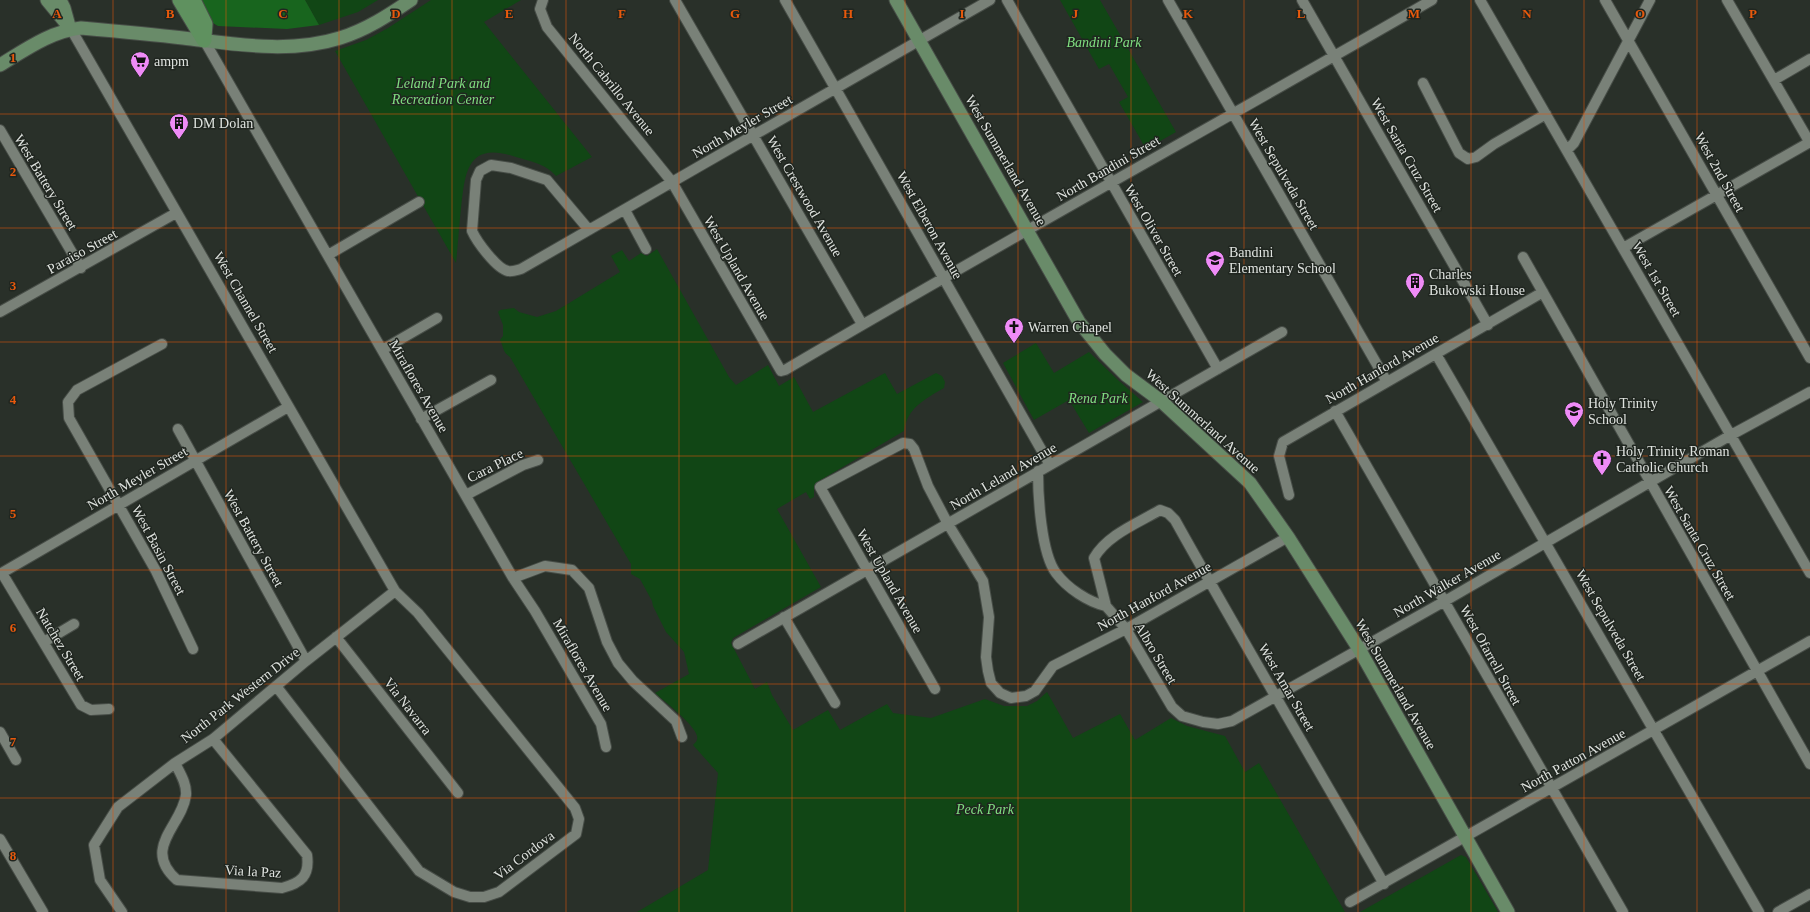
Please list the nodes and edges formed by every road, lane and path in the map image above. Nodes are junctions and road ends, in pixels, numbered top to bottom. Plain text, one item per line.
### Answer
1 (47, 0) edge
2 (60, 0) edge
3 (180, 0) edge
4 (193, 0) edge
5 (411, 0) edge
6 (543, 0) edge
7 (675, 0) edge
8 (784, 0) edge
9 (896, 0) edge
10 (990, 0) edge
11 (1007, 0) edge
12 (1168, 0) edge
13 (1302, 0) edge
14 (1432, 0) edge
15 (1480, 0) edge
16 (1605, 0) edge
17 (1650, 0) edge
18 (1727, 0) edge
19 (70, 29) junction
20 (204, 40) junction
21 (920, 40) junction
22 (1628, 41) junction
23 (1334, 57) junction
24 (1810, 59) edge
25 (0, 65) edge
26 (1774, 80) junction
27 (1423, 83) dead end
28 (836, 88) junction
29 (1233, 112) junction
30 (1546, 114) junction
31 (0, 130) edge
32 (754, 134) junction
33 (1810, 143) edge
34 (1567, 150) junction
35 (672, 182) junction
36 (1111, 182) junction
37 (1716, 195) junction
38 (419, 202) dead end
39 (625, 210) junction
40 (176, 213) junction
41 (589, 230) junction
42 (1028, 230) junction
43 (1622, 248) junction
44 (646, 249) dead end
45 (328, 255) junction
46 (1524, 257) dead end
47 (81, 268) junction
48 (943, 278) junction
49 (1543, 292) junction
50 (0, 312) edge
51 (437, 318) dead end
52 (862, 324) junction
53 (1488, 324) junction
54 (1282, 332) dead end
55 (162, 344) dead end
56 (382, 350) junction
57 (1436, 354) junction
58 (1810, 358) edge
59 (778, 368) joint
60 (1218, 369) junction
61 (491, 380) dead end
62 (1387, 382) junction
63 (1810, 392) edge
64 (1161, 401) junction
65 (288, 407) junction
66 (1335, 411) junction
67 (422, 419) junction
68 (178, 429) dead end
69 (1731, 435) junction
70 (538, 460) dead end
71 (196, 461) junction
72 (1050, 465) junction
73 (1038, 471) junction
74 (1650, 483) junction
75 (466, 495) junction
76 (1289, 495) dead end
77 (118, 505) junction
78 (1160, 510) joint
79 (948, 524) junction
80 (1288, 537) junction
81 (1547, 543) junction
82 (867, 570) junction
83 (1, 573) edge
84 (1810, 573) edge
85 (513, 578) junction
86 (1210, 581) junction
87 (395, 591) junction
88 (1445, 602) junction
89 (1106, 606) junction
90 (784, 618) junction
91 (74, 624) dead end
92 (1126, 629) junction
93 (336, 637) junction
94 (1810, 641) edge
95 (44, 642) junction
96 (738, 644) dead end
97 (193, 649) dead end
98 (1359, 649) junction
99 (306, 661) junction
100 (1757, 672) junction
101 (276, 686) junction
102 (936, 689) dead end
103 (1275, 696) junction
104 (835, 703) dead end
105 (1172, 707) joint
106 (109, 709) dead end
107 (1655, 730) junction
108 (0, 732) edge
109 (682, 737) dead end
110 (213, 739) junction
111 (606, 746) dead end
112 (16, 760) dead end
113 (175, 763) junction
114 (1810, 764) edge
115 (1550, 789) junction
116 (458, 793) dead end
117 (1466, 837) junction
118 (0, 839) edge
119 (1384, 884) junction
120 (1810, 894) edge
121 (1350, 902) dead end
122 (43, 912) edge
123 (122, 912) edge
124 (1508, 912) edge
125 (1623, 912) edge
126 (1759, 912) edge
127 (1778, 912) edge

1 - 19 main road, West Channel Street
2 - 19 main road, West Channel Street
3 - 20 highway
4 - 20 highway
5 - 20 main road
6 - 35 street, North Cabrillo Avenue
7 - 32 street, West Crestwood Avenue
8 - 28 street, West Elberon Avenue
9 - 21 main road, West Summerland Avenue
10 - 21 street, North Meyler Street
11 - 36 street, West Oliver Street
12 - 29 street, West Sepulveda Street
13 - 23 street, West Santa Cruz Street
14 - 23 street, North Bandini Street
15 - 30 street, West 1st Street
16 - 22 street, West 2nd Street
17 - 22 street
18 - 26 street
19 - 20 main road
19 - 25 main road
19 - 40 street, West Channel Street
20 - 45 street, Miraflores Avenue
21 - 28 street, North Meyler Street
21 - 42 main road, West Summerland Avenue
22 - 34 street
22 - 37 street, West 2nd Street
23 - 29 street, North Bandini Street
23 - 53 street, West Santa Cruz Street
24 - 26 street
26 - 33 street
27 - 30 street
28 - 32 street, North Meyler Street
28 - 48 street, West Elberon Avenue
29 - 36 street, North Bandini Street
29 - 62 street, West Sepulveda Street
30 - 34 street, West 1st Street
31 - 47 street, West Battery Street
32 - 35 street, North Meyler Street
32 - 52 street, West Crestwood Avenue
33 - 37 street
34 - 43 street, West 1st Street
35 - 39 street, North Meyler Street
35 - 59 street, West Upland Avenue
36 - 42 street, North Bandini Street
36 - 60 street, West Oliver Street
37 - 43 street
37 - 58 street, West 2nd Street
38 - 45 street
39 - 41 street, North Meyler Street
39 - 44 street
40 - 47 street, Paraiso Street
40 - 65 street, West Channel Street
41 - 41 street, North Meyler Street
42 - 48 street, North Bandini Street
42 - 64 main road, West Summerland Avenue
43 - 69 street, West 1st Street
45 - 56 street, Miraflores Avenue
46 - 49 street, West Santa Cruz Street
47 - 50 street, Paraiso Street
48 - 52 street, North Bandini Street
48 - 72 street, West Elberon Avenue
49 - 53 street, North Hanford Avenue
49 - 74 street, West Santa Cruz Street
51 - 56 street
52 - 59 street, North Bandini Street
53 - 57 street, North Hanford Avenue
54 - 60 street, North Leland Avenue
55 - 77 street, West Basin Street
56 - 67 street, Miraflores Avenue
57 - 62 street, North Hanford Avenue
57 - 81 street, West Sepulveda Street
60 - 64 street, North Leland Avenue
61 - 67 street
62 - 66 street, North Hanford Avenue
63 - 69 street, North Walker Avenue
64 - 72 street, North Leland Avenue
64 - 80 main road, West Summerland Avenue
65 - 71 street, North Meyler Street
65 - 87 street, West Channel Street
66 - 76 street, North Hanford Avenue
66 - 88 street, West Ofarrell Street
67 - 75 street, Miraflores Avenue
68 - 71 street, West Battery Street
69 - 74 street, North Walker Avenue
69 - 84 street, West 1st Street
70 - 75 street, Cara Place
71 - 77 street, North Meyler Street
71 - 99 street, West Battery Street
72 - 73 street, North Leland Avenue
73 - 79 street, North Leland Avenue
73 - 89 street
74 - 81 street, North Walker Avenue
74 - 100 street, West Santa Cruz Street
75 - 85 street, Miraflores Avenue
77 - 83 street, North Meyler Street
77 - 97 street, West Basin Street
78 - 86 street, West Amar Street
78 - 89 street, Albro Street
79 - 82 street, North Leland Avenue
79 - 82 street, West Upland Avenue
79 - 92 street, North Hanford Avenue
80 - 86 street, North Hanford Avenue
80 - 98 main road, West Summerland Avenue
81 - 88 street, North Walker Avenue
81 - 107 street, West Sepulveda Street
82 - 90 street, North Leland Avenue
82 - 102 street, West Upland Avenue
83 - 95 street, Natchez Street
85 - 109 street
85 - 111 street, Miraflores Avenue
86 - 92 street, North Hanford Avenue
86 - 103 street, West Amar Street
87 - 93 street, North Park Western Drive
87 - 101 street, Via Cordova
88 - 98 street, North Walker Avenue
88 - 115 street, West Ofarrell Street
89 - 92 street, Albro Street
90 - 96 street, North Leland Avenue
90 - 104 street
91 - 95 street
92 - 105 street, Albro Street
93 - 99 street, North Park Western Drive
93 - 116 street, Via Navarra
94 - 100 street, North Patton Avenue
95 - 106 street, Natchez Street
98 - 103 street, North Walker Avenue
98 - 117 main road, West Summerland Avenue
99 - 101 street, North Park Western Drive
100 - 107 street, North Patton Avenue
100 - 114 street, West Santa Cruz Street
101 - 110 street, North Park Western Drive
103 - 105 street, North Walker Avenue
103 - 119 street, West Amar Street
107 - 115 street, North Patton Avenue
107 - 126 street, West Sepulveda Street
108 - 112 street
110 - 113 street, North Park Western Drive
110 - 113 street, Via la Paz
113 - 123 street, North Park Western Drive
115 - 117 street, North Patton Avenue
115 - 125 street, West Ofarrell Street
117 - 119 street, North Patton Avenue
117 - 124 main road, West Summerland Avenue
118 - 122 street
119 - 121 street, North Patton Avenue
120 - 127 street

